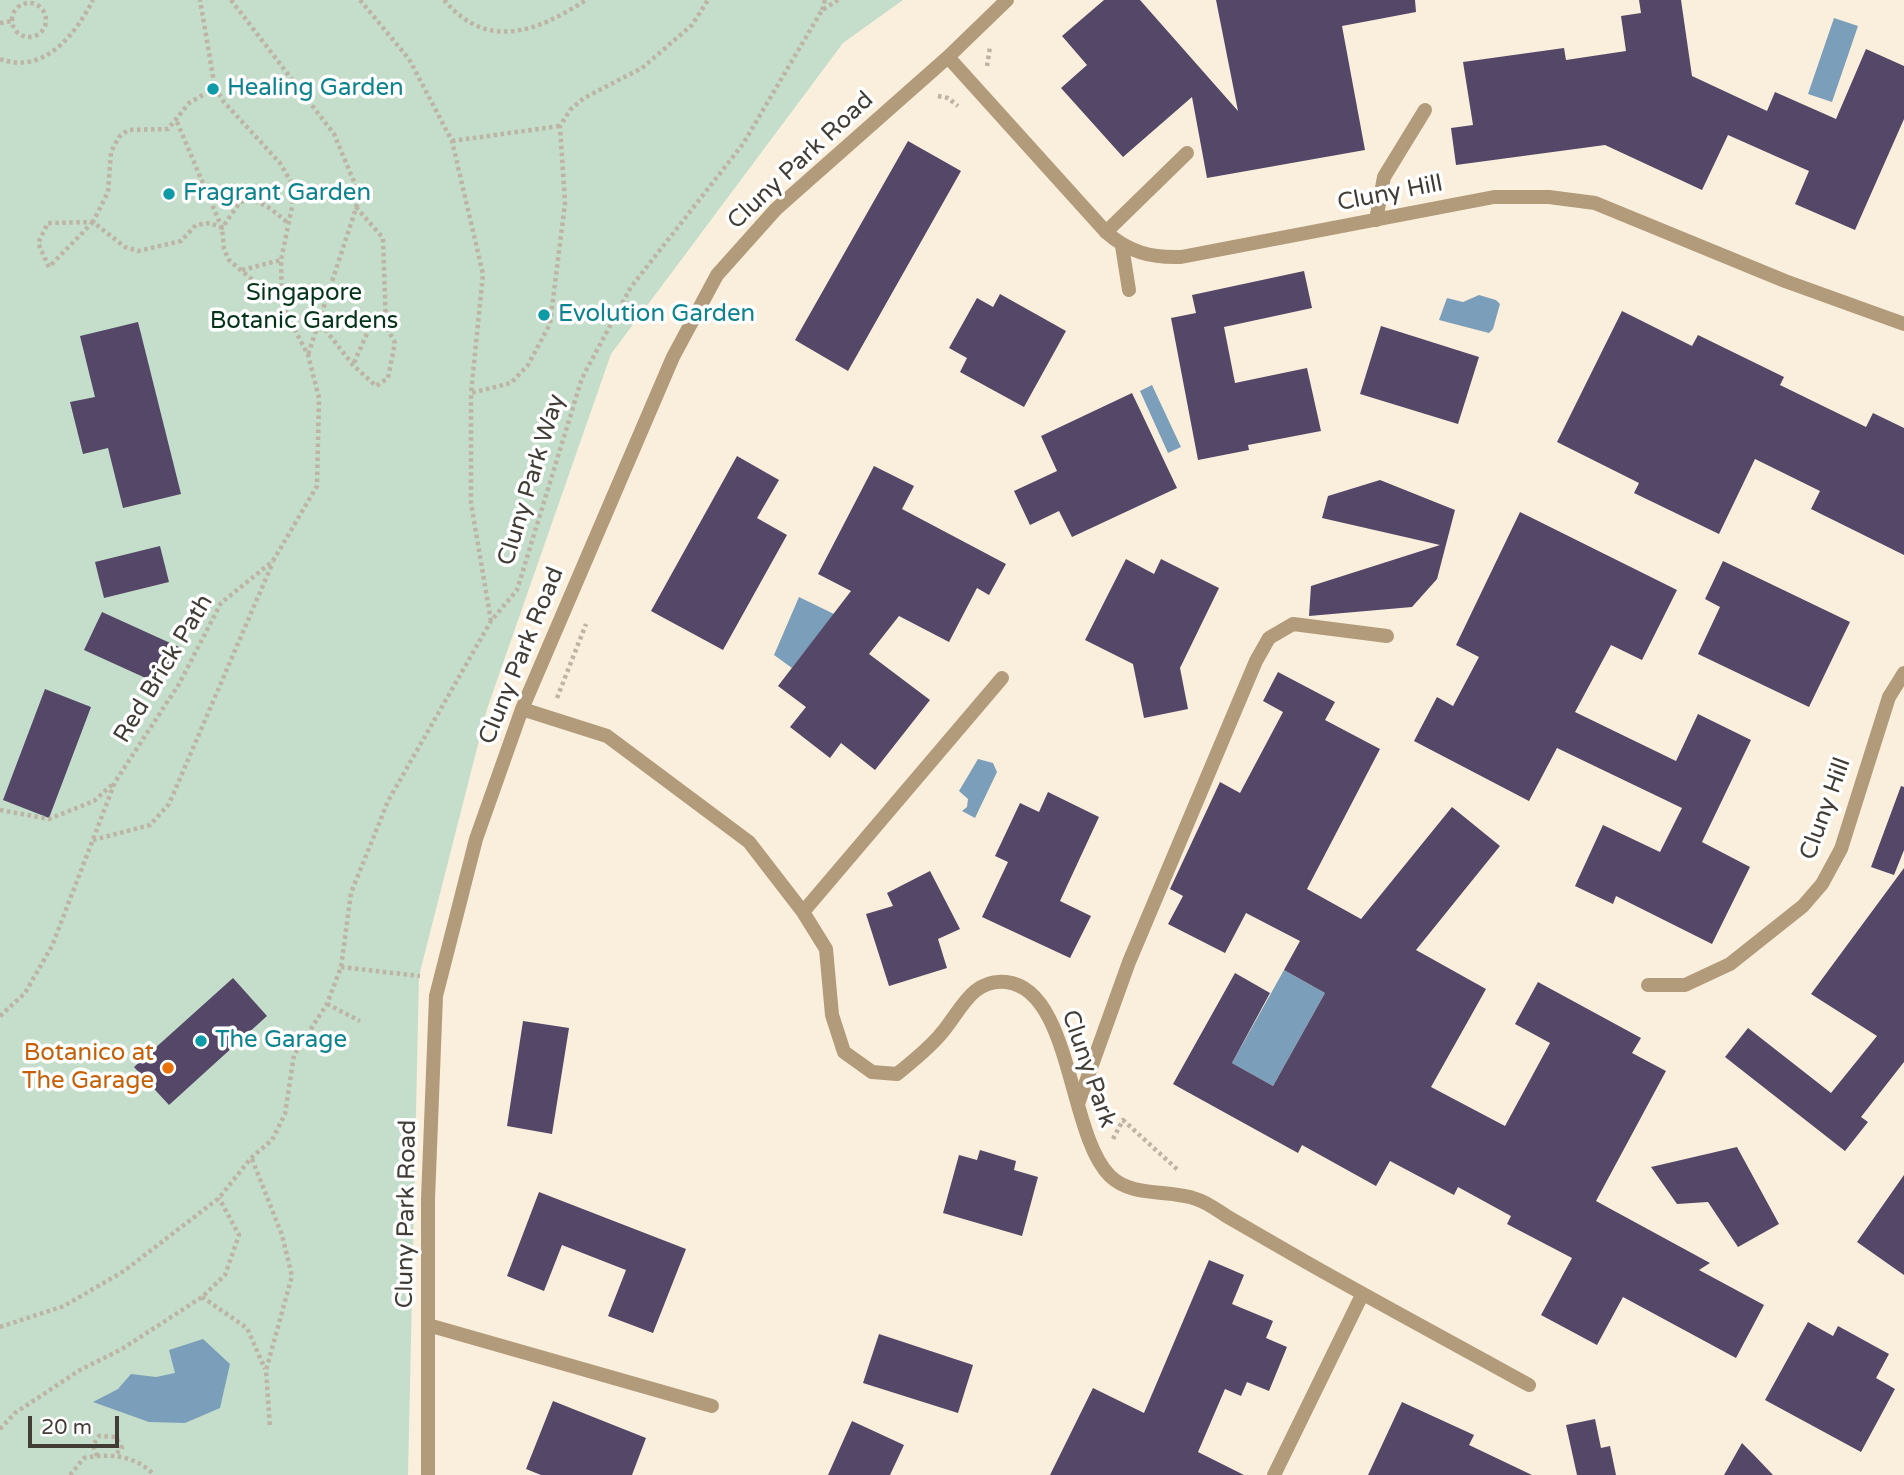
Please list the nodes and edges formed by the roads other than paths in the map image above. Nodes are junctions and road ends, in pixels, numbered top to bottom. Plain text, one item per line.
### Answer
1 (1007, 0) edge
2 (948, 57) junction
3 (1425, 110) dead end
4 (1187, 153) dead end
5 (1376, 220) junction
6 (1106, 232) junction
7 (1122, 246) junction
8 (1129, 290) dead end
9 (1904, 324) edge
10 (1387, 636) dead end
11 (1904, 673) edge
12 (1002, 678) dead end
13 (522, 709) junction
14 (803, 912) junction
15 (1648, 985) dead end
16 (1078, 1104) junction
17 (1362, 1295) junction
18 (428, 1325) junction
19 (1529, 1385) dead end
20 (712, 1406) dead end
21 (428, 1475) edge
22 (1274, 1475) edge

1 - 2 street, Cluny Park Road
2 - 6 street, Cluny Hill
2 - 13 street, Cluny Park Road
3 - 5 street
4 - 6 street
5 - 7 street, Cluny Hill
5 - 9 street, Cluny Hill
6 - 7 street, Cluny Hill
7 - 8 street
10 - 16 street
11 - 15 street, Cluny Hill
12 - 14 street
13 - 14 street, Cluny Park
13 - 18 street, Cluny Park Road
14 - 16 street, Cluny Park
16 - 17 street, Cluny Park
17 - 19 street, Cluny Park
17 - 22 street
18 - 20 street
18 - 21 street, Cluny Park Road

